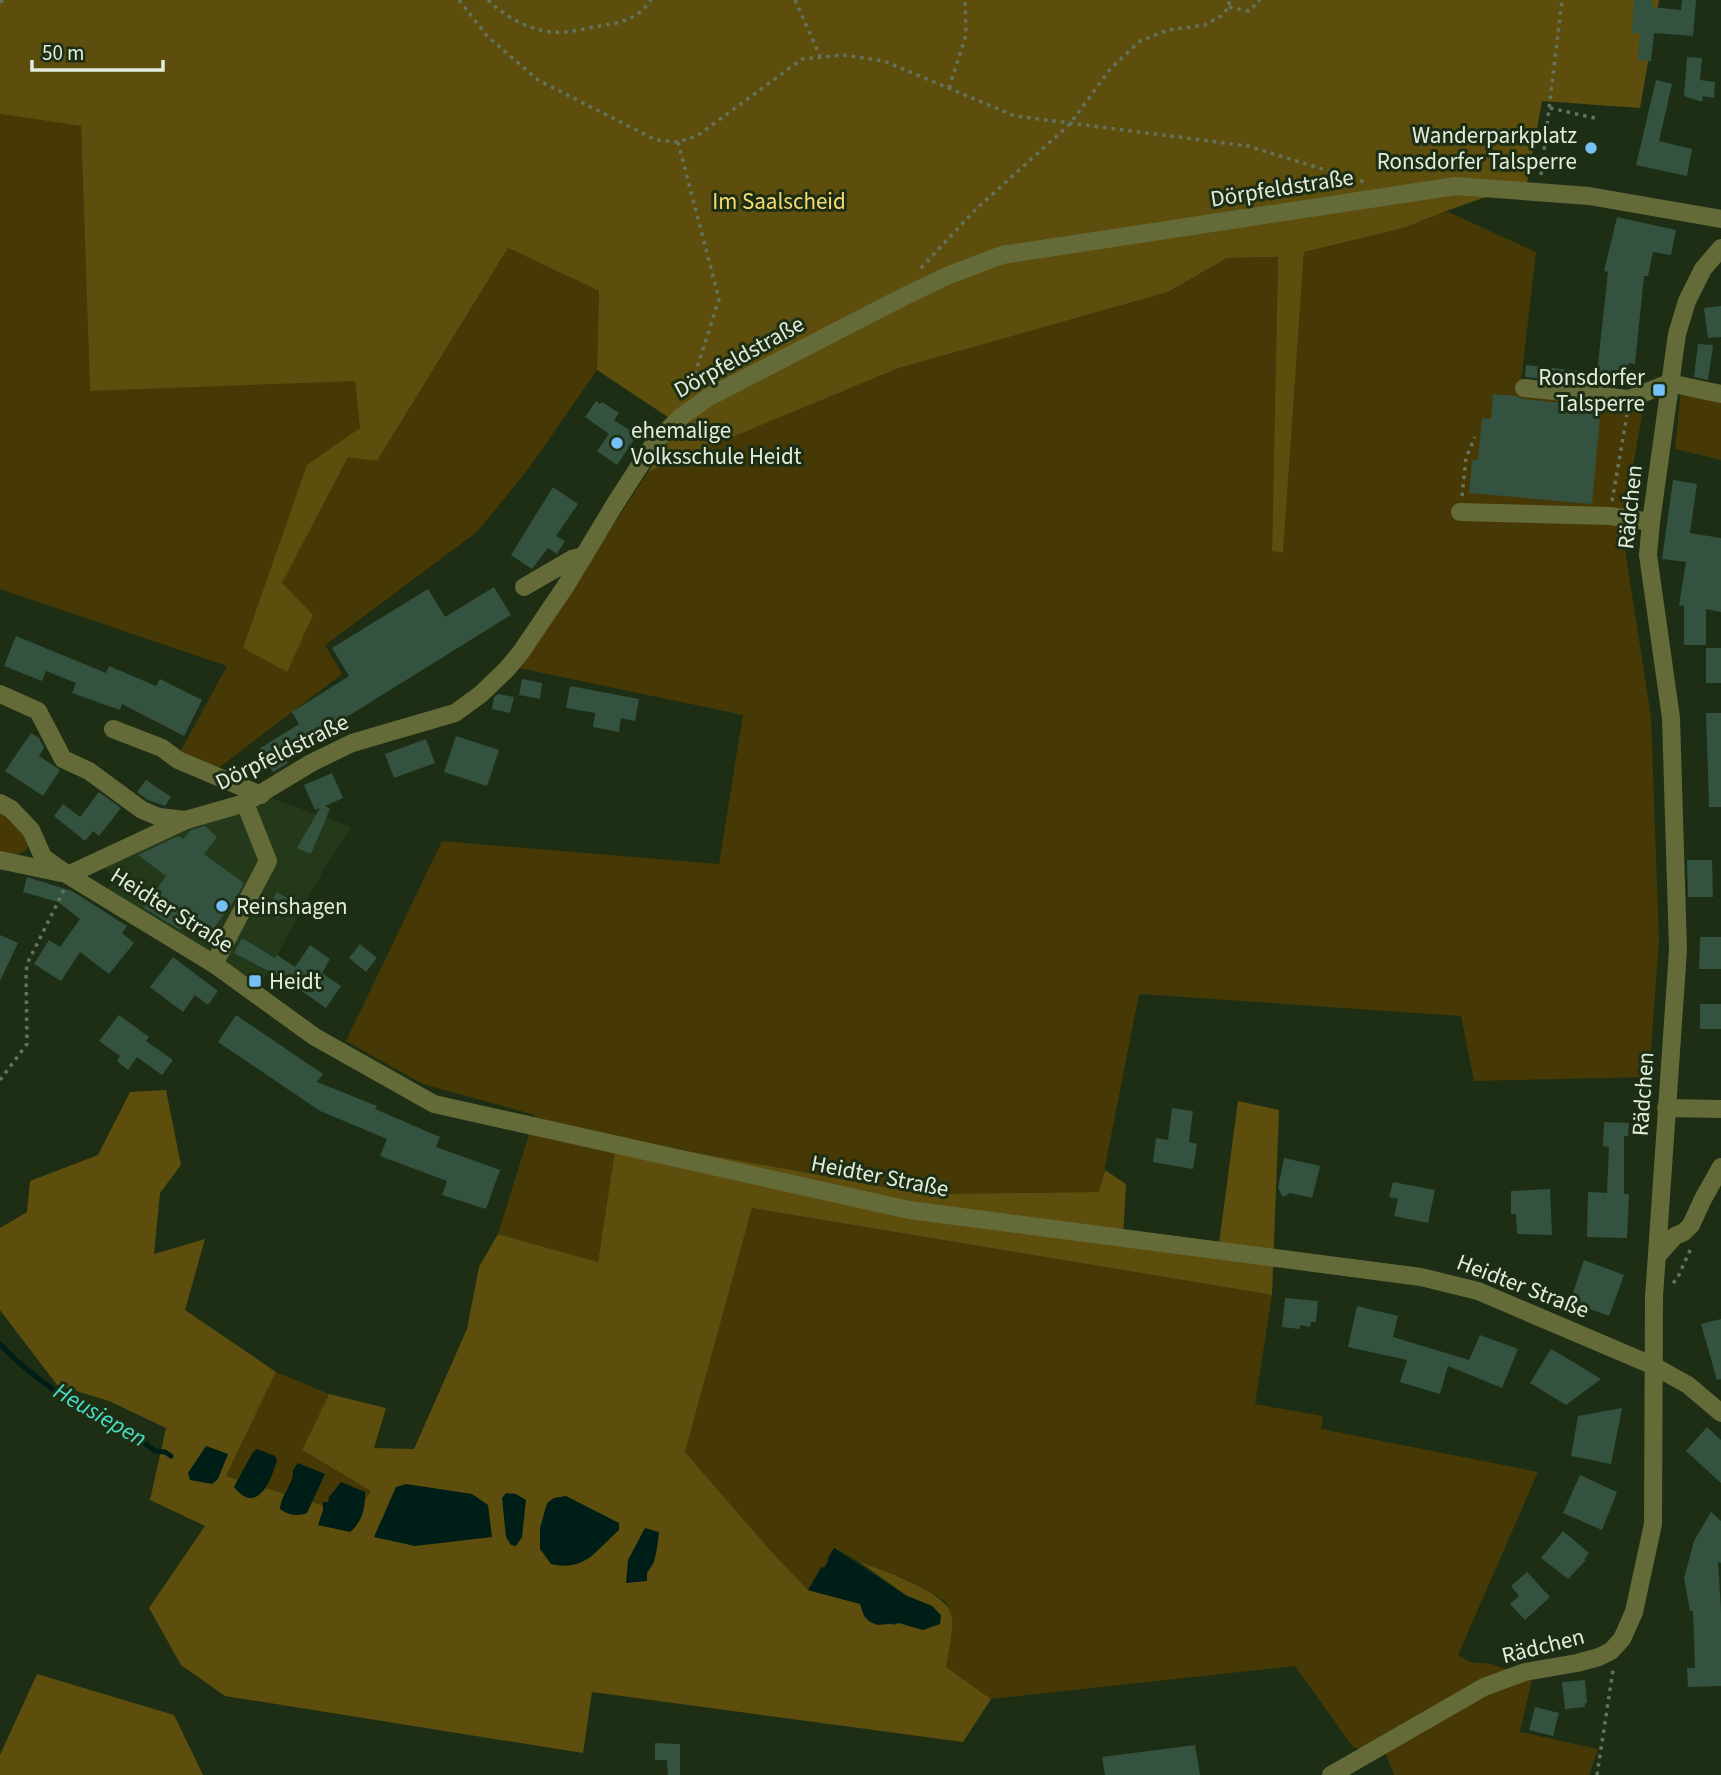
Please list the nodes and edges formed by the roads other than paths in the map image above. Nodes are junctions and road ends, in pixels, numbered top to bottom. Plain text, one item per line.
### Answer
1 (1721, 219) edge
2 (1721, 248) edge
3 (1669, 383) junction
4 (1524, 388) dead end
5 (1721, 394) edge
6 (1460, 512) road end
7 (1650, 522) junction
8 (584, 556) junction
9 (524, 587) dead end
10 (0, 694) edge
11 (113, 729) dead end
12 (253, 799) junction
13 (0, 803) edge
14 (186, 820) junction
15 (0, 860) edge
16 (68, 874) junction
17 (214, 964) junction
18 (1666, 1108) junction
19 (1721, 1109) edge
20 (1721, 1167) edge
21 (1657, 1256) junction
22 (1654, 1366) junction
23 (1721, 1413) edge
24 (1336, 1773) edge

1 - 8 street, Dörpfeldstraße
2 - 3 street, Rädchen
3 - 4 street
3 - 5 street
3 - 7 street, Rädchen
6 - 7 street
7 - 18 street, Rädchen
8 - 9 street
8 - 12 street, Dörpfeldstraße
10 - 14 street
11 - 12 street
12 - 14 street, Dörpfeldstraße
12 - 17 street
13 - 16 street
14 - 16 street, Dörpfeldstraße
15 - 16 street
16 - 17 street, Heidter Straße
17 - 22 street, Heidter Straße
18 - 19 street
18 - 21 street, Rädchen
20 - 21 street
21 - 22 street, Rädchen
22 - 23 street, Heidter Straße
22 - 24 street, Rädchen

